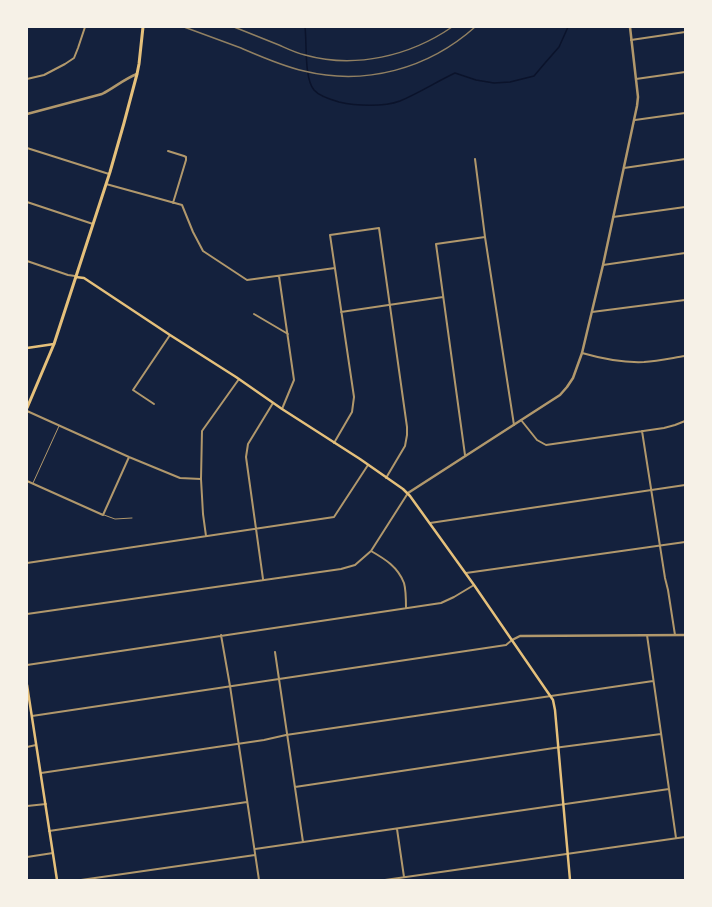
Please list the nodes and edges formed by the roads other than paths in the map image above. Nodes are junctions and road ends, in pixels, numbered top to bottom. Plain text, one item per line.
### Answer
1 (85, 27) edge
2 (143, 27) edge
3 (630, 27) edge
4 (685, 32) edge
5 (631, 40) junction
6 (685, 72) edge
7 (137, 74) junction
8 (27, 79) edge
9 (636, 79) junction
10 (685, 113) edge
11 (27, 114) edge
12 (635, 120) junction
13 (27, 148) edge
14 (168, 151) dead end
15 (475, 159) dead end
16 (685, 159) edge
17 (624, 168) junction
18 (109, 174) junction
19 (106, 184) junction
20 (27, 202) edge
21 (173, 203) junction
22 (685, 207) edge
23 (613, 217) junction
24 (93, 224) junction
25 (485, 237) junction
26 (685, 253) edge
27 (27, 261) edge
28 (603, 265) junction
29 (335, 268) junction
30 (279, 276) junction
31 (76, 277) junction
32 (443, 297) junction
33 (685, 300) edge
34 (390, 305) junction
35 (340, 312) junction
36 (592, 312) junction
37 (254, 314) dead end
38 (288, 334) junction
39 (170, 335) junction
40 (54, 344) junction
41 (27, 348) edge
42 (582, 353) junction
43 (685, 356) edge
44 (239, 379) junction
45 (273, 403) junction
46 (154, 404) dead end
47 (282, 409) junction
48 (27, 410) edge
49 (521, 420) junction
50 (685, 420) edge
51 (514, 425) junction
52 (60, 426) junction
53 (642, 431) junction
54 (334, 443) junction
55 (465, 455) junction
56 (129, 457) junction
57 (368, 465) junction
58 (386, 478) junction
59 (201, 479) junction
60 (27, 481) edge
61 (32, 484) junction
62 (685, 485) edge
63 (651, 490) junction
64 (408, 493) junction
65 (103, 515) junction
66 (132, 518) dead end
67 (430, 523) junction
68 (256, 529) junction
69 (206, 536) junction
70 (685, 542) edge
71 (660, 546) junction
72 (371, 551) junction
73 (27, 563) edge
74 (466, 573) junction
75 (263, 580) junction
76 (474, 585) junction
77 (406, 608) junction
78 (27, 614) edge
79 (221, 635) junction
80 (647, 635) junction
81 (675, 635) junction
82 (685, 635) edge
83 (512, 640) junction
84 (275, 652) dead end
85 (27, 665) edge
86 (278, 679) junction
87 (653, 681) junction
88 (27, 685) edge
89 (230, 686) junction
90 (551, 696) junction
91 (32, 716) junction
92 (662, 734) junction
93 (286, 735) junction
94 (238, 744) junction
95 (36, 745) junction
96 (27, 747) edge
97 (559, 748) junction
98 (41, 773) junction
99 (295, 787) junction
100 (669, 789) junction
101 (247, 802) junction
102 (46, 804) junction
103 (564, 804) junction
104 (27, 806) edge
105 (397, 829) junction
106 (50, 831) junction
107 (685, 837) edge
108 (676, 838) junction
109 (302, 842) junction
110 (255, 850) junction
111 (53, 853) junction
112 (568, 853) junction
113 (255, 855) junction
114 (27, 857) edge
115 (404, 877) junction
116 (57, 880) edge
117 (81, 880) edge
118 (259, 880) edge
119 (385, 880) edge
120 (570, 880) edge

1 - 8 street
2 - 7 main road
3 - 5 street
4 - 5 street
5 - 9 street
6 - 9 street
7 - 11 street
7 - 18 main road
9 - 12 street
10 - 12 street
12 - 17 street
13 - 18 street
14 - 21 street
15 - 25 street
16 - 17 street
17 - 23 street
18 - 19 main road
19 - 21 street
19 - 24 main road
20 - 24 street
21 - 30 street
22 - 23 street
23 - 28 street
24 - 31 main road
25 - 32 street
25 - 51 street
26 - 28 street
27 - 31 street
28 - 36 street
29 - 30 street
29 - 34 street
29 - 35 street
30 - 38 street
31 - 39 main road
31 - 40 main road
32 - 34 street
32 - 55 street
33 - 36 street
34 - 35 street
34 - 58 street
35 - 54 street
36 - 42 street
37 - 38 street
38 - 47 street
39 - 44 main road
39 - 46 street
40 - 41 main road
40 - 48 main road
42 - 43 street
42 - 49 street
44 - 45 main road
44 - 59 street
45 - 47 main road
45 - 68 street
47 - 54 main road
48 - 52 street
49 - 51 street
49 - 53 street
50 - 53 street
51 - 55 street
52 - 56 street
52 - 61 lane
53 - 63 street
54 - 57 main road
55 - 64 street
56 - 59 street
56 - 65 street
57 - 58 main road
57 - 68 street
58 - 64 main road
59 - 69 street
60 - 61 street
61 - 65 street
62 - 63 street
63 - 67 street
63 - 71 street
64 - 67 main road
64 - 72 street
65 - 66 lane
67 - 74 main road
68 - 69 street
68 - 75 street
69 - 73 street
70 - 71 street
71 - 74 street
71 - 81 street
72 - 75 street
72 - 77 street
74 - 76 main road
75 - 78 street
76 - 77 street
76 - 83 main road
77 - 79 street
79 - 85 street
79 - 89 street
80 - 81 street
80 - 83 street
80 - 87 street
81 - 82 street
83 - 86 street
83 - 90 main road
84 - 86 street
86 - 89 street
86 - 93 street
87 - 90 street
87 - 92 street
88 - 91 main road
89 - 91 street
89 - 94 street
90 - 93 street
90 - 97 main road
91 - 95 main road
92 - 97 street
92 - 100 street
93 - 94 street
93 - 99 street
94 - 98 street
94 - 101 street
95 - 96 street
95 - 98 main road
97 - 99 street
97 - 103 main road
98 - 102 main road
99 - 109 street
100 - 103 street
100 - 108 street
101 - 106 street
101 - 110 street
102 - 104 street
102 - 106 main road
103 - 105 street
103 - 112 main road
105 - 109 street
105 - 115 street
106 - 111 main road
107 - 108 street
108 - 112 street
109 - 110 street
110 - 113 street
111 - 114 street
111 - 116 main road
112 - 115 street
112 - 120 main road
113 - 117 street
113 - 118 street
115 - 119 street

